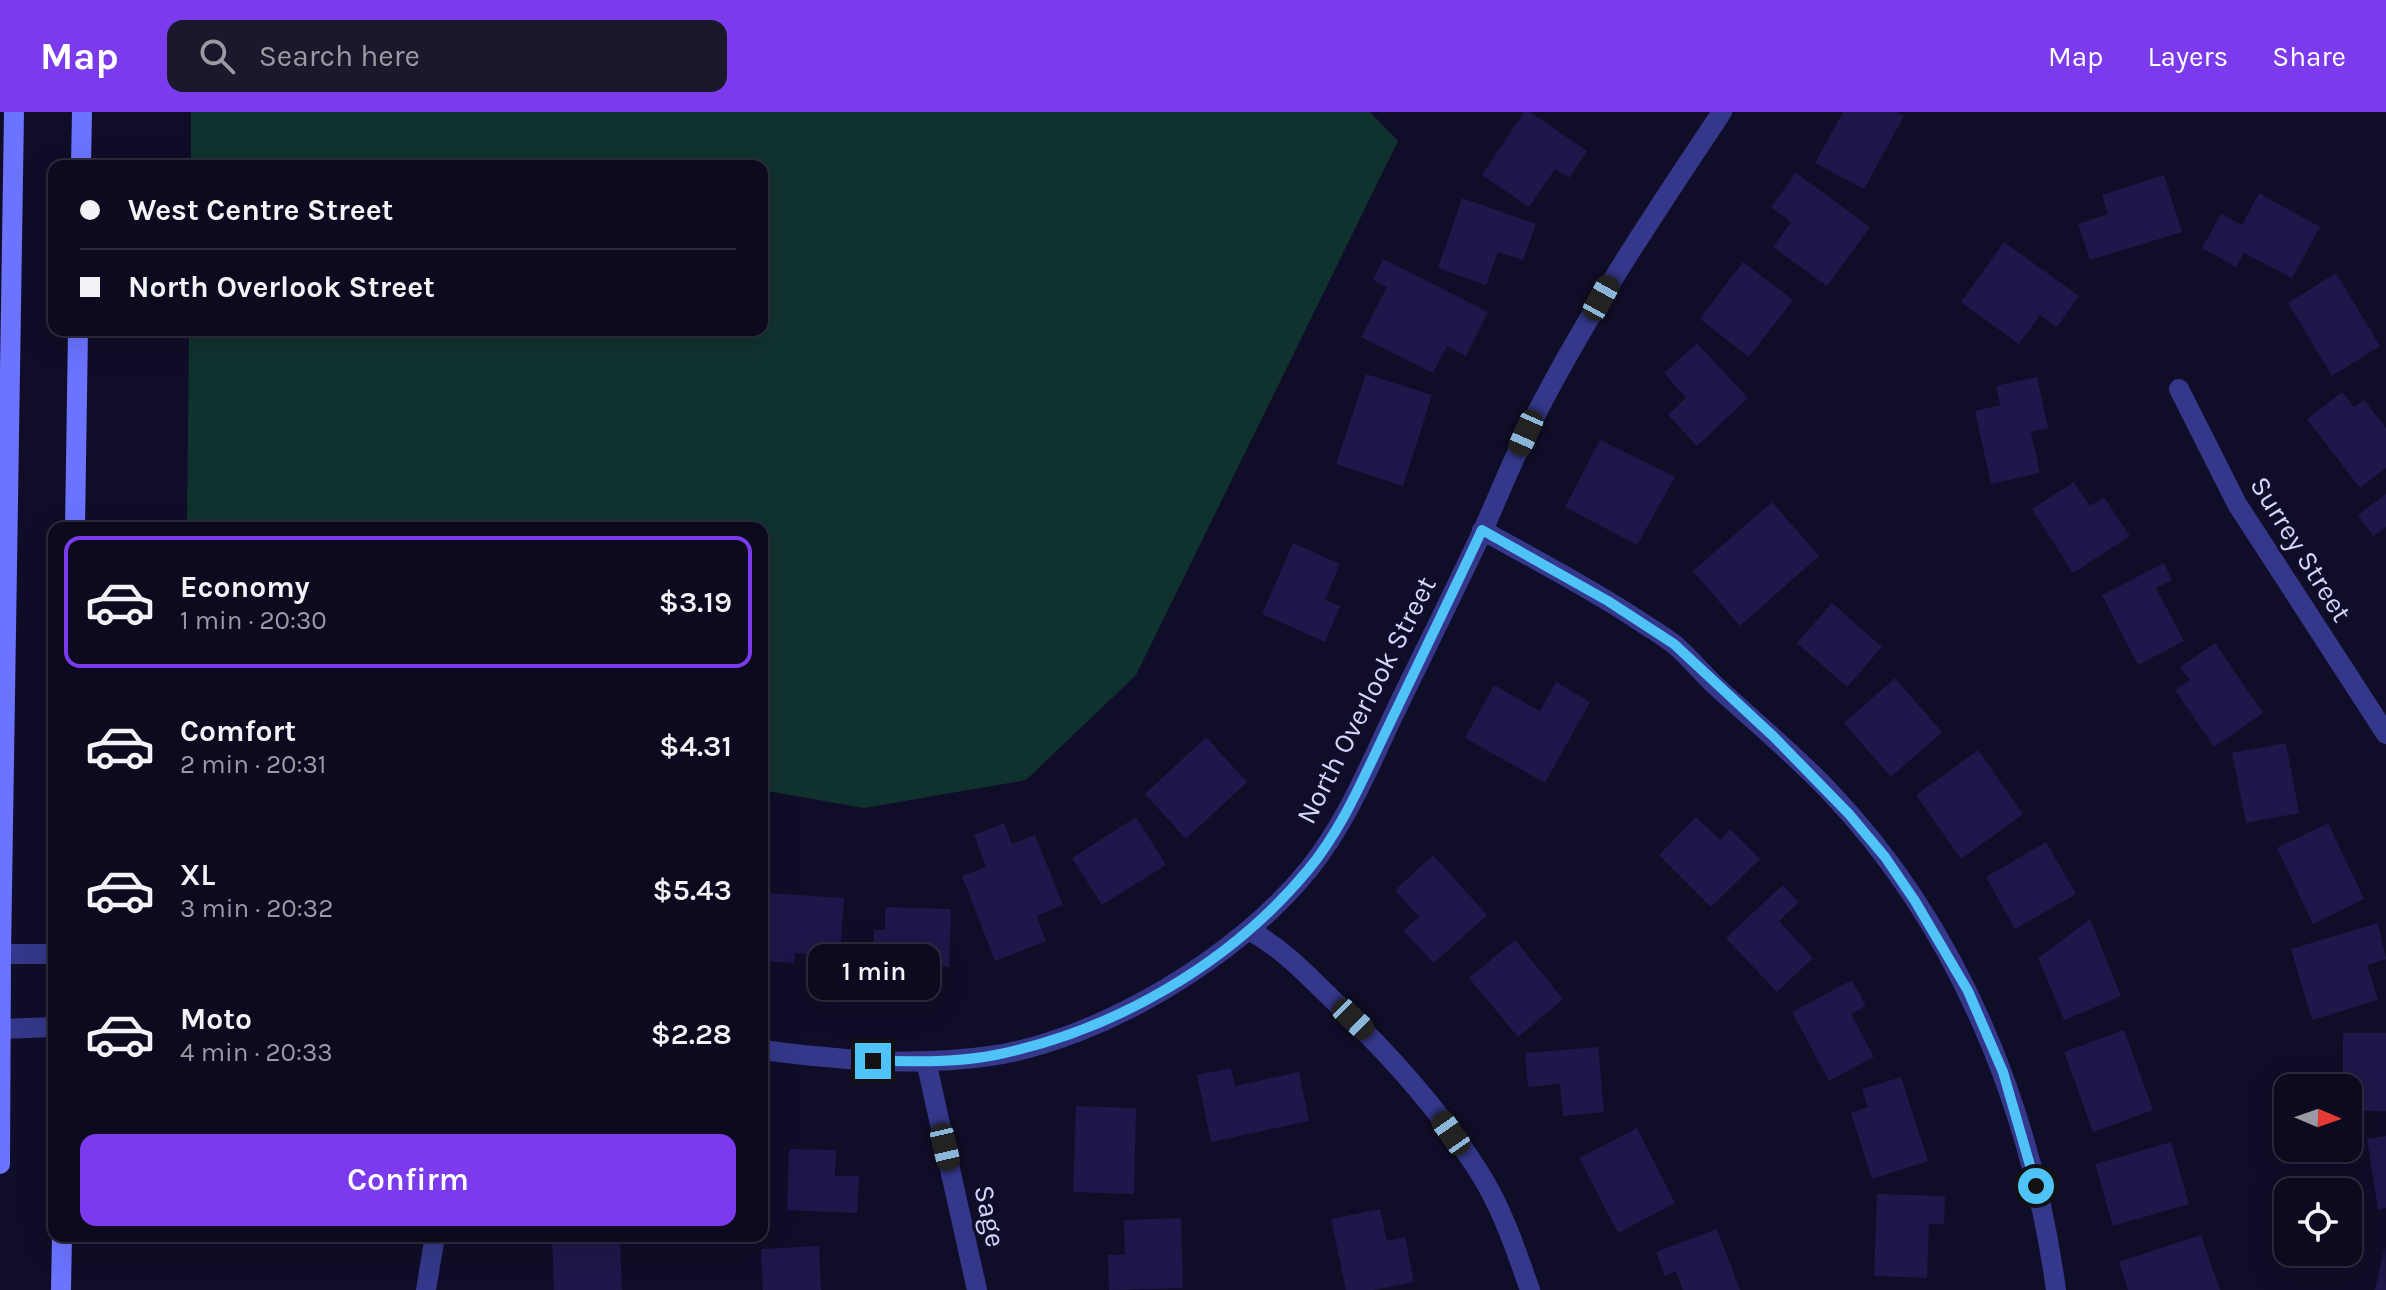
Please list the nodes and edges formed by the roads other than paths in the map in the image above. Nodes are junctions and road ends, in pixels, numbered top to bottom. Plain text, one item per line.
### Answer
1 (14, 112) edge
2 (82, 112) edge
3 (1722, 112) edge
4 (81, 160) edge
5 (78, 336) edge
6 (2179, 389) dead end
7 (75, 522) edge
8 (1482, 530) junction
9 (2386, 734) edge
10 (1249, 930) junction
11 (0, 954) edge
12 (48, 954) edge
13 (48, 1027) edge
14 (0, 1029) edge
15 (768, 1051) edge
16 (926, 1061) junction
17 (0, 1164) edge
18 (62, 1242) edge
19 (434, 1242) edge
20 (61, 1290) edge
21 (426, 1290) edge
22 (977, 1290) edge
23 (1530, 1290) edge
24 (2056, 1290) edge

1 - 11 street
2 - 4 street
3 - 8 street, North Overlook Street
5 - 7 street
6 - 9 street, Surrey Street
8 - 10 street, North Overlook Street
8 - 24 street
10 - 16 street, North Overlook Street
10 - 23 street
11 - 12 street
11 - 14 street
13 - 14 street
14 - 17 street
15 - 16 street, North Overlook Street
16 - 22 street, Sage
18 - 20 street
19 - 21 street

